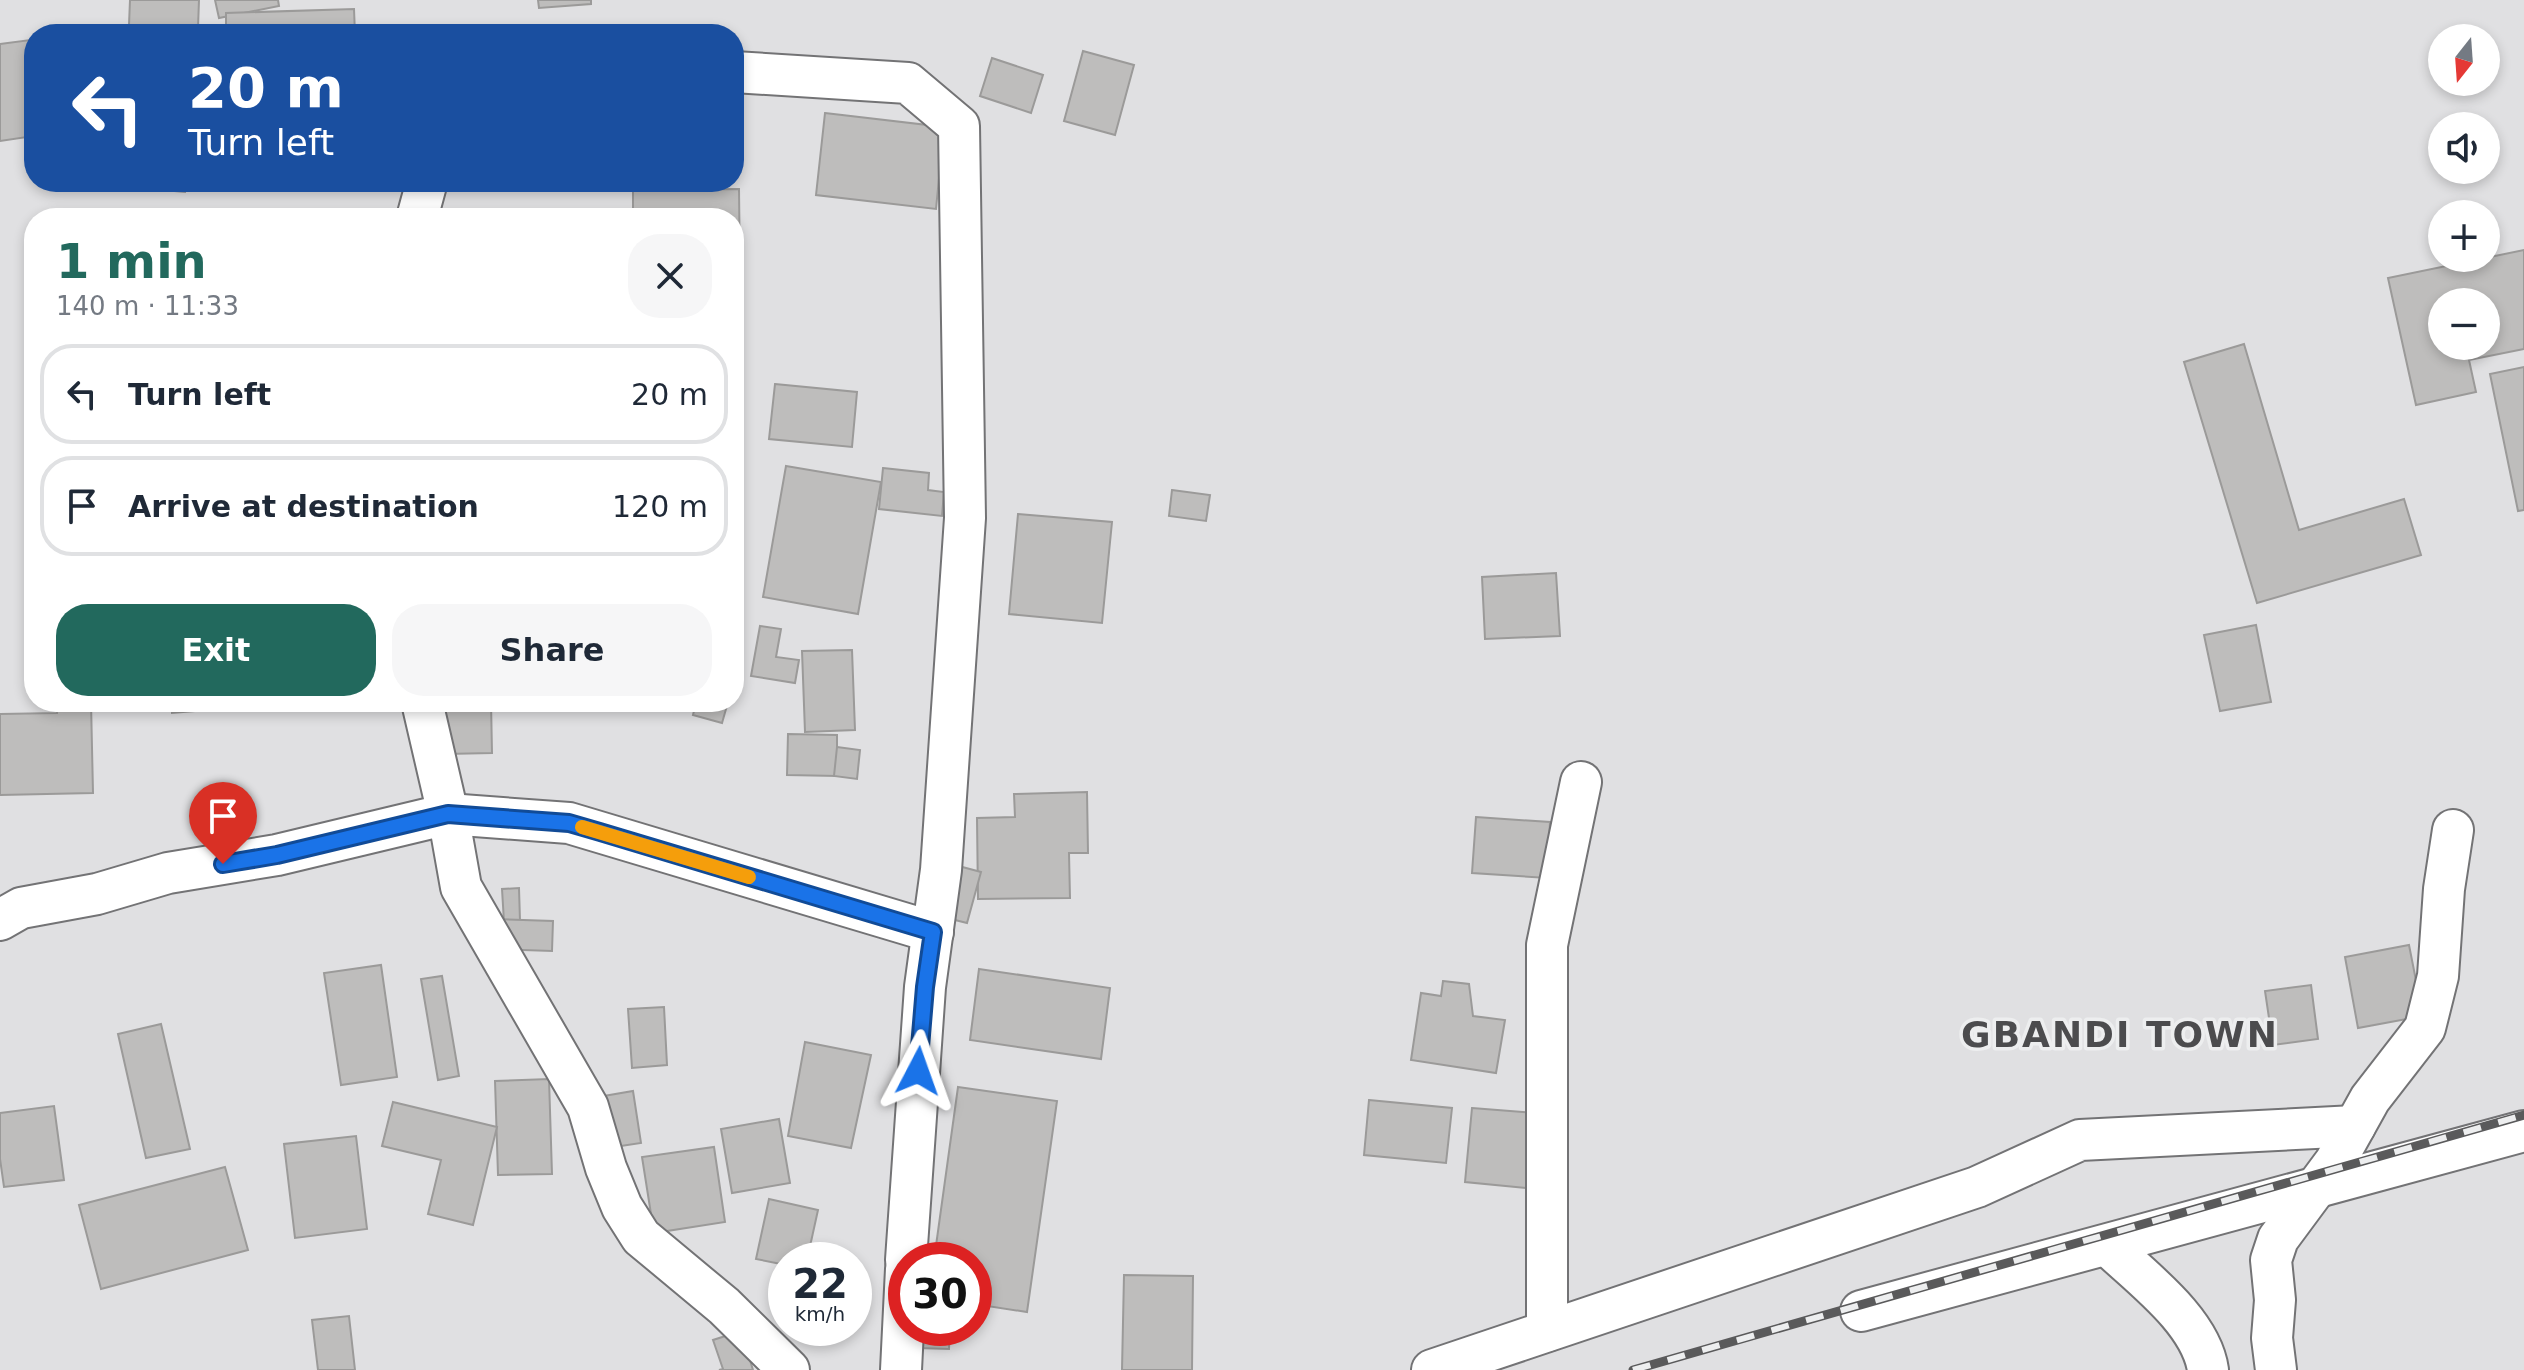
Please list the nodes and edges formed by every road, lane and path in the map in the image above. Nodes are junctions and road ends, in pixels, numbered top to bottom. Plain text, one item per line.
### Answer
1 (744, 73) edge
2 (424, 712) edge
3 (1581, 782) dead end
4 (448, 814) junction
5 (2453, 830) dead end
6 (0, 920) edge
7 (933, 932) junction
8 (2355, 1126) junction
9 (2524, 1131) edge
10 (2315, 1187) junction
11 (907, 1242) edge
12 (2107, 1245) junction
13 (1861, 1311) dead end
14 (1547, 1331) junction
15 (902, 1346) edge
16 (789, 1370) edge
17 (901, 1370) edge
18 (1432, 1370) edge
19 (2208, 1370) edge
20 (2276, 1370) edge

1 - 7 street
2 - 4 street
3 - 14 street
4 - 6 street
4 - 7 street
4 - 16 street
5 - 8 street
7 - 11 street
8 - 10 street
8 - 14 street
9 - 10 street
10 - 12 street
10 - 20 street
12 - 13 street
12 - 19 street
14 - 18 street
15 - 17 street

